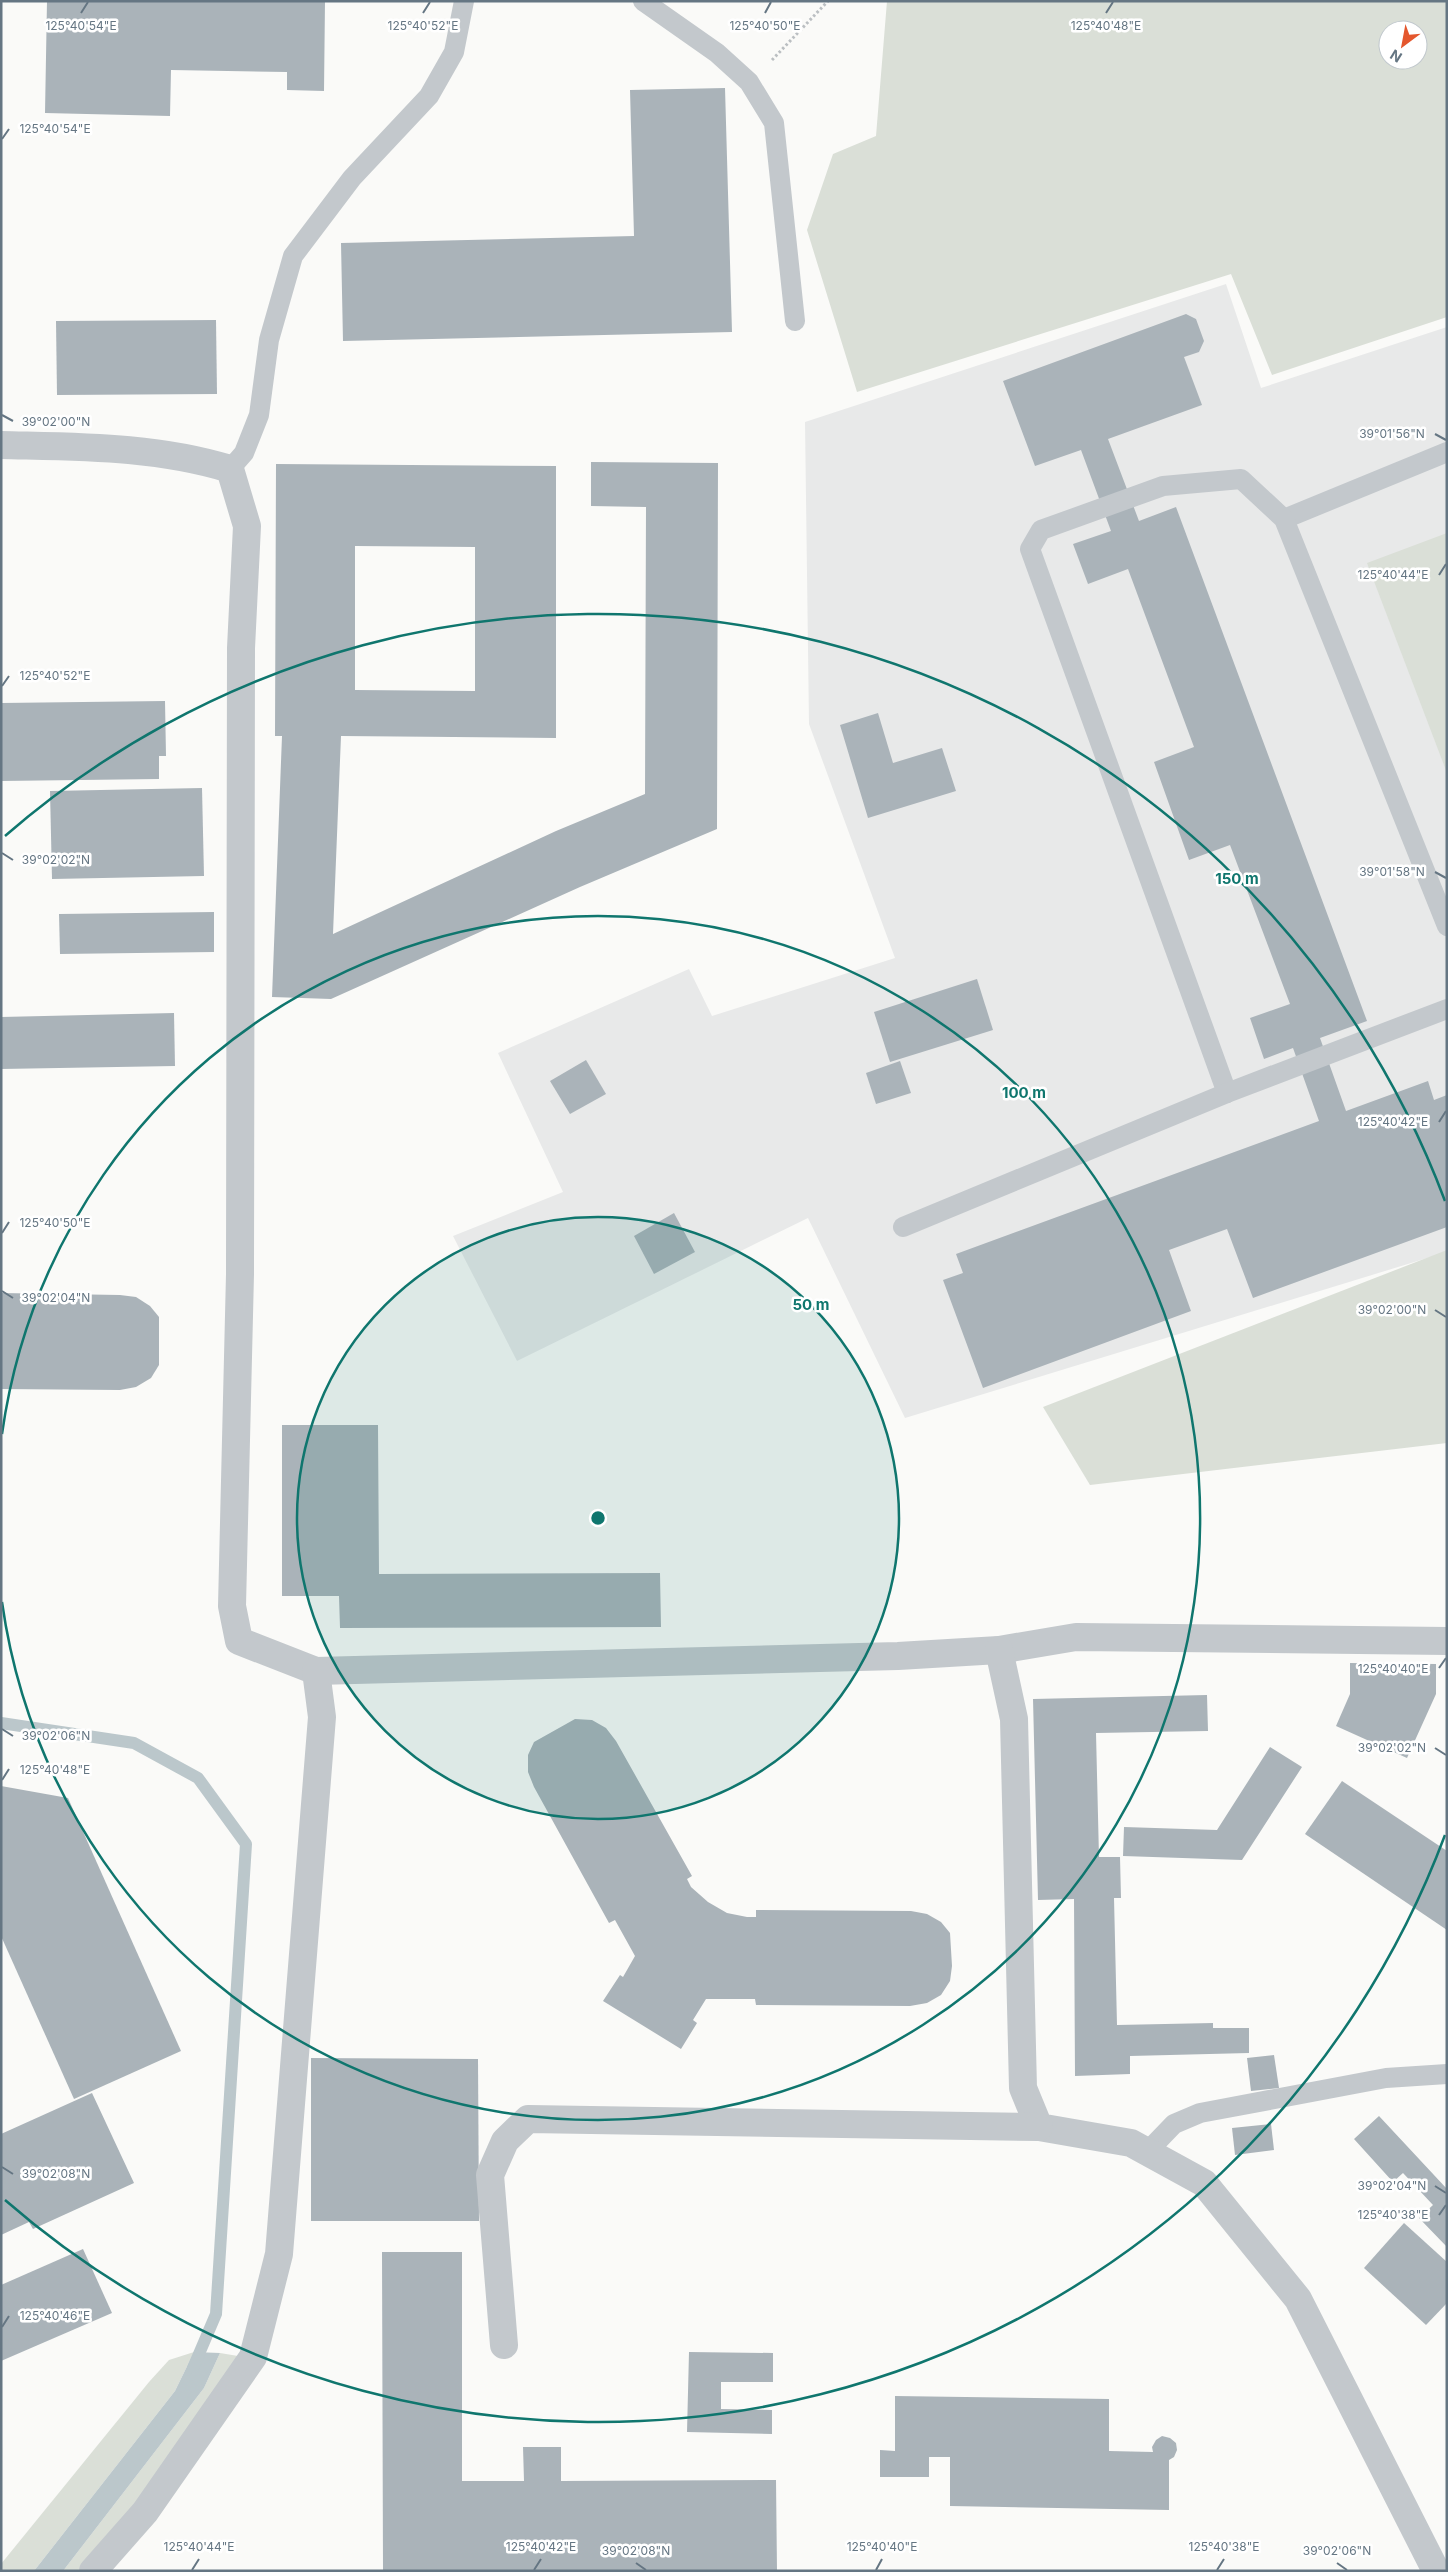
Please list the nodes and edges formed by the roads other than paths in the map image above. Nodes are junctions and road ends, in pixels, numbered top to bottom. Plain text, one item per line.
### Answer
1 (464, 1) edge
2 (643, 1) edge
3 (795, 321) dead end
4 (1, 445) edge
5 (1447, 452) edge
6 (230, 469) junction
7 (1284, 519) junction
8 (1447, 926) edge
9 (1447, 1009) edge
10 (1227, 1093) junction
11 (903, 1227) dead end
12 (1447, 1641) edge
13 (999, 1650) junction
14 (316, 1671) junction
15 (1447, 2074) edge
16 (1039, 2127) junction
17 (1147, 2152) junction
18 (504, 2345) dead end
19 (93, 2571) edge
20 (1436, 2571) edge

1 - 6 lane
2 - 3 lane
4 - 6 street
5 - 7 lane
6 - 14 street
7 - 8 lane
7 - 10 lane
9 - 10 lane
10 - 11 lane
12 - 13 street
13 - 14 street
13 - 16 street
14 - 19 street
15 - 17 lane
16 - 17 street
16 - 18 street
17 - 20 street

